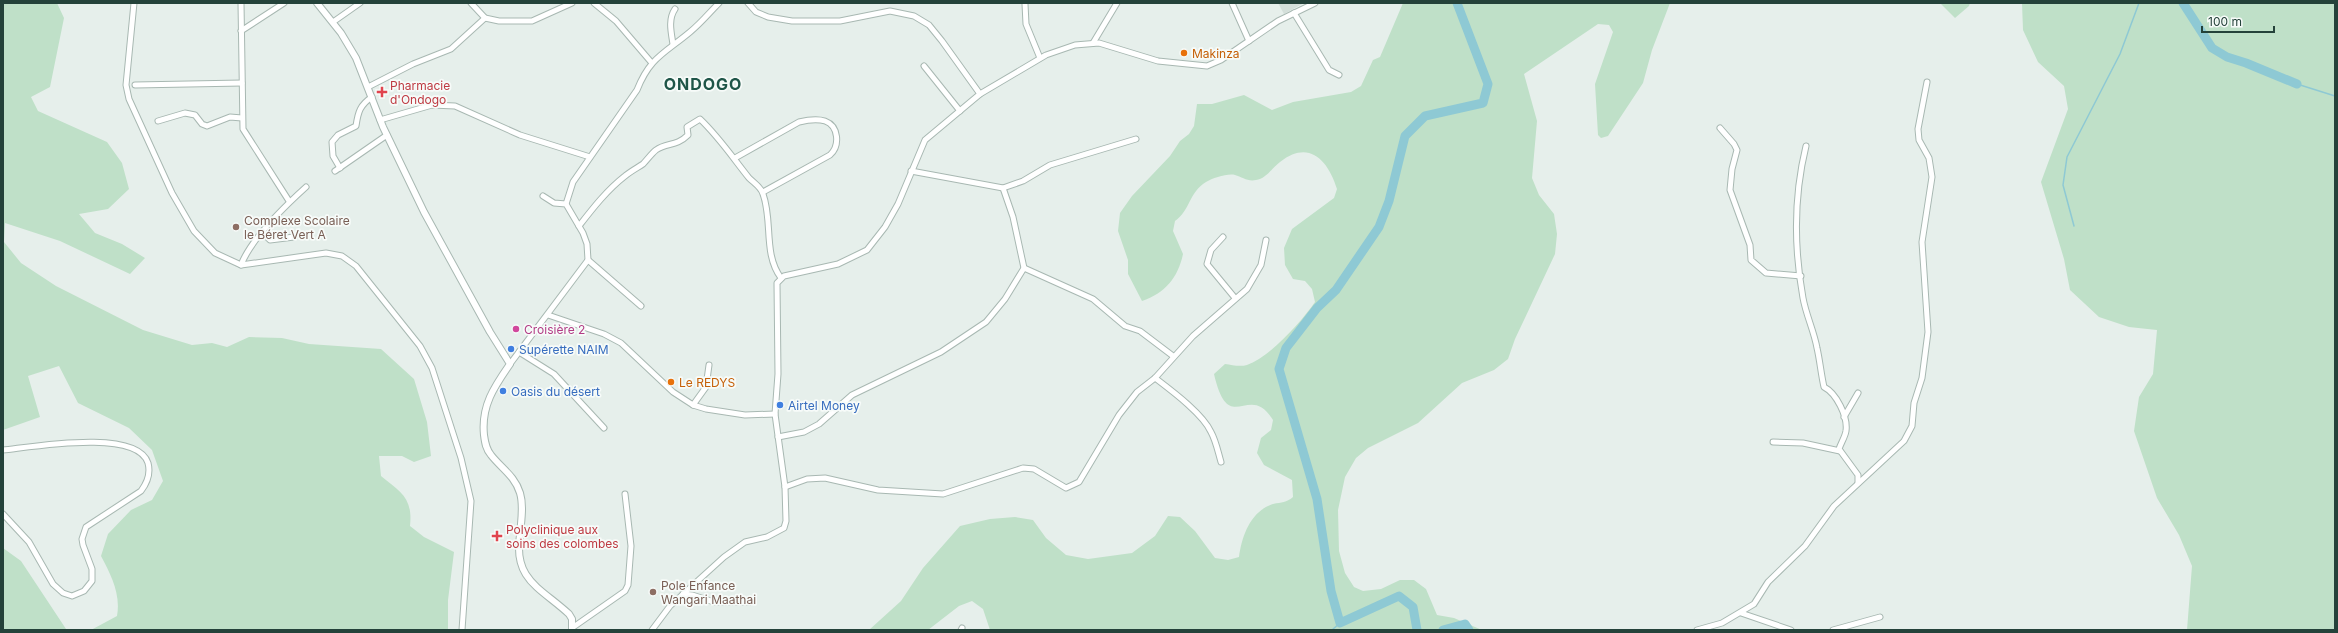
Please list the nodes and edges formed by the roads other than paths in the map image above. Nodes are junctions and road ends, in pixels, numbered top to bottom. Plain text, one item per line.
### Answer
1 (134, 3) edge
2 (241, 3) edge
3 (284, 3) edge
4 (317, 3) edge
5 (360, 3) edge
6 (471, 3) edge
7 (572, 3) edge
8 (594, 3) edge
9 (719, 3) edge
10 (748, 3) edge
11 (1117, 3) edge
12 (1232, 3) edge
13 (1315, 3) edge
14 (1025, 4) dead end
15 (675, 9) dead end
16 (1294, 13) junction
17 (485, 18) junction
18 (332, 22) junction
19 (241, 31) junction
20 (1249, 41) junction
21 (1092, 43) junction
22 (673, 44) junction
23 (1040, 58) junction
24 (651, 62) junction
25 (924, 66) dead end
26 (1339, 74) dead end
27 (1927, 82) dead end
28 (242, 83) junction
29 (135, 85) dead end
30 (368, 87) junction
31 (980, 94) junction
32 (372, 97) junction
33 (960, 112) junction
34 (242, 118) junction
35 (380, 120) junction
36 (158, 121) dead end
37 (1720, 128) dead end
38 (387, 135) junction
39 (1136, 139) dead end
40 (1806, 146) dead end
41 (590, 157) junction
42 (735, 158) junction
43 (340, 168) junction
44 (911, 171) junction
45 (335, 172) dead end
46 (306, 187) dead end
47 (1003, 188) junction
48 (763, 192) junction
49 (543, 196) dead end
50 (289, 202) junction
51 (566, 204) junction
52 (579, 226) junction
53 (263, 233) junction
54 (294, 237) dead end
55 (1223, 237) dead end
56 (1266, 240) dead end
57 (588, 260) junction
58 (241, 265) junction
59 (1024, 268) junction
60 (1039, 275) junction
61 (1017, 276) junction
62 (1801, 276) junction
63 (781, 278) junction
64 (1235, 298) junction
65 (641, 306) dead end
66 (548, 315) junction
67 (519, 352) junction
68 (1173, 356) junction
69 (510, 364) junction
70 (709, 365) dead end
71 (1155, 378) junction
72 (1858, 393) dead end
73 (693, 405) junction
74 (775, 414) junction
75 (1844, 417) junction
76 (604, 428) dead end
77 (778, 437) junction
78 (1773, 442) dead end
79 (3, 450) edge
80 (1840, 451) junction
81 (1221, 462) dead end
82 (1858, 483) junction
83 (785, 487) junction
84 (625, 494) dead end
85 (3, 514) edge
86 (683, 594) junction
87 (751, 602) dead end
88 (1741, 613) junction
89 (1880, 617) dead end
90 (1852, 628) edge
91 (572, 629) edge
92 (462, 630) edge
93 (652, 630) edge
94 (1697, 630) edge
95 (1791, 630) edge
96 (1833, 630) edge

1 - 58 street
2 - 19 street
3 - 19 street
4 - 18 street
5 - 18 street
6 - 17 street
7 - 17 street
8 - 24 street
9 - 22 street
10 - 31 street
11 - 21 street
12 - 20 street
13 - 16 street
14 - 23 street
15 - 22 street
16 - 20 street
16 - 26 street
17 - 30 street
18 - 30 street
19 - 28 street
20 - 21 street
21 - 23 street
22 - 24 street
23 - 31 street
24 - 41 street
25 - 33 street
27 - 82 street
28 - 29 street
28 - 34 street
30 - 32 street
31 - 33 street
32 - 35 street
32 - 43 street
33 - 44 street
34 - 36 street
34 - 50 street
35 - 38 street
35 - 41 street
37 - 62 street
38 - 43 street
38 - 69 street
39 - 47 street
40 - 62 street
41 - 51 street
42 - 48 street
42 - 48 street
42 - 52 street
43 - 45 street
44 - 47 street
44 - 63 street
46 - 50 street
47 - 59 street
48 - 63 street
49 - 51 street
50 - 53 street
51 - 52 street
52 - 57 street
53 - 54 street
53 - 58 street
55 - 64 street
56 - 64 street
57 - 65 street
57 - 66 street
58 - 92 street
59 - 60 street
59 - 61 street
60 - 61 street
60 - 68 street
61 - 77 street
62 - 75 street
63 - 74 street
64 - 68 street
66 - 67 street
66 - 73 street
67 - 69 street
67 - 76 street
68 - 71 street
69 - 91 street
70 - 73 street
71 - 81 street
71 - 83 street
72 - 75 street
73 - 74 street
74 - 77 street
75 - 80 street
77 - 83 street
78 - 80 street
79 - 85 street
80 - 82 street
82 - 88 street
83 - 86 street
84 - 91 street
86 - 87 street
86 - 93 street
88 - 94 street
88 - 95 street
89 - 90 street
90 - 96 street

